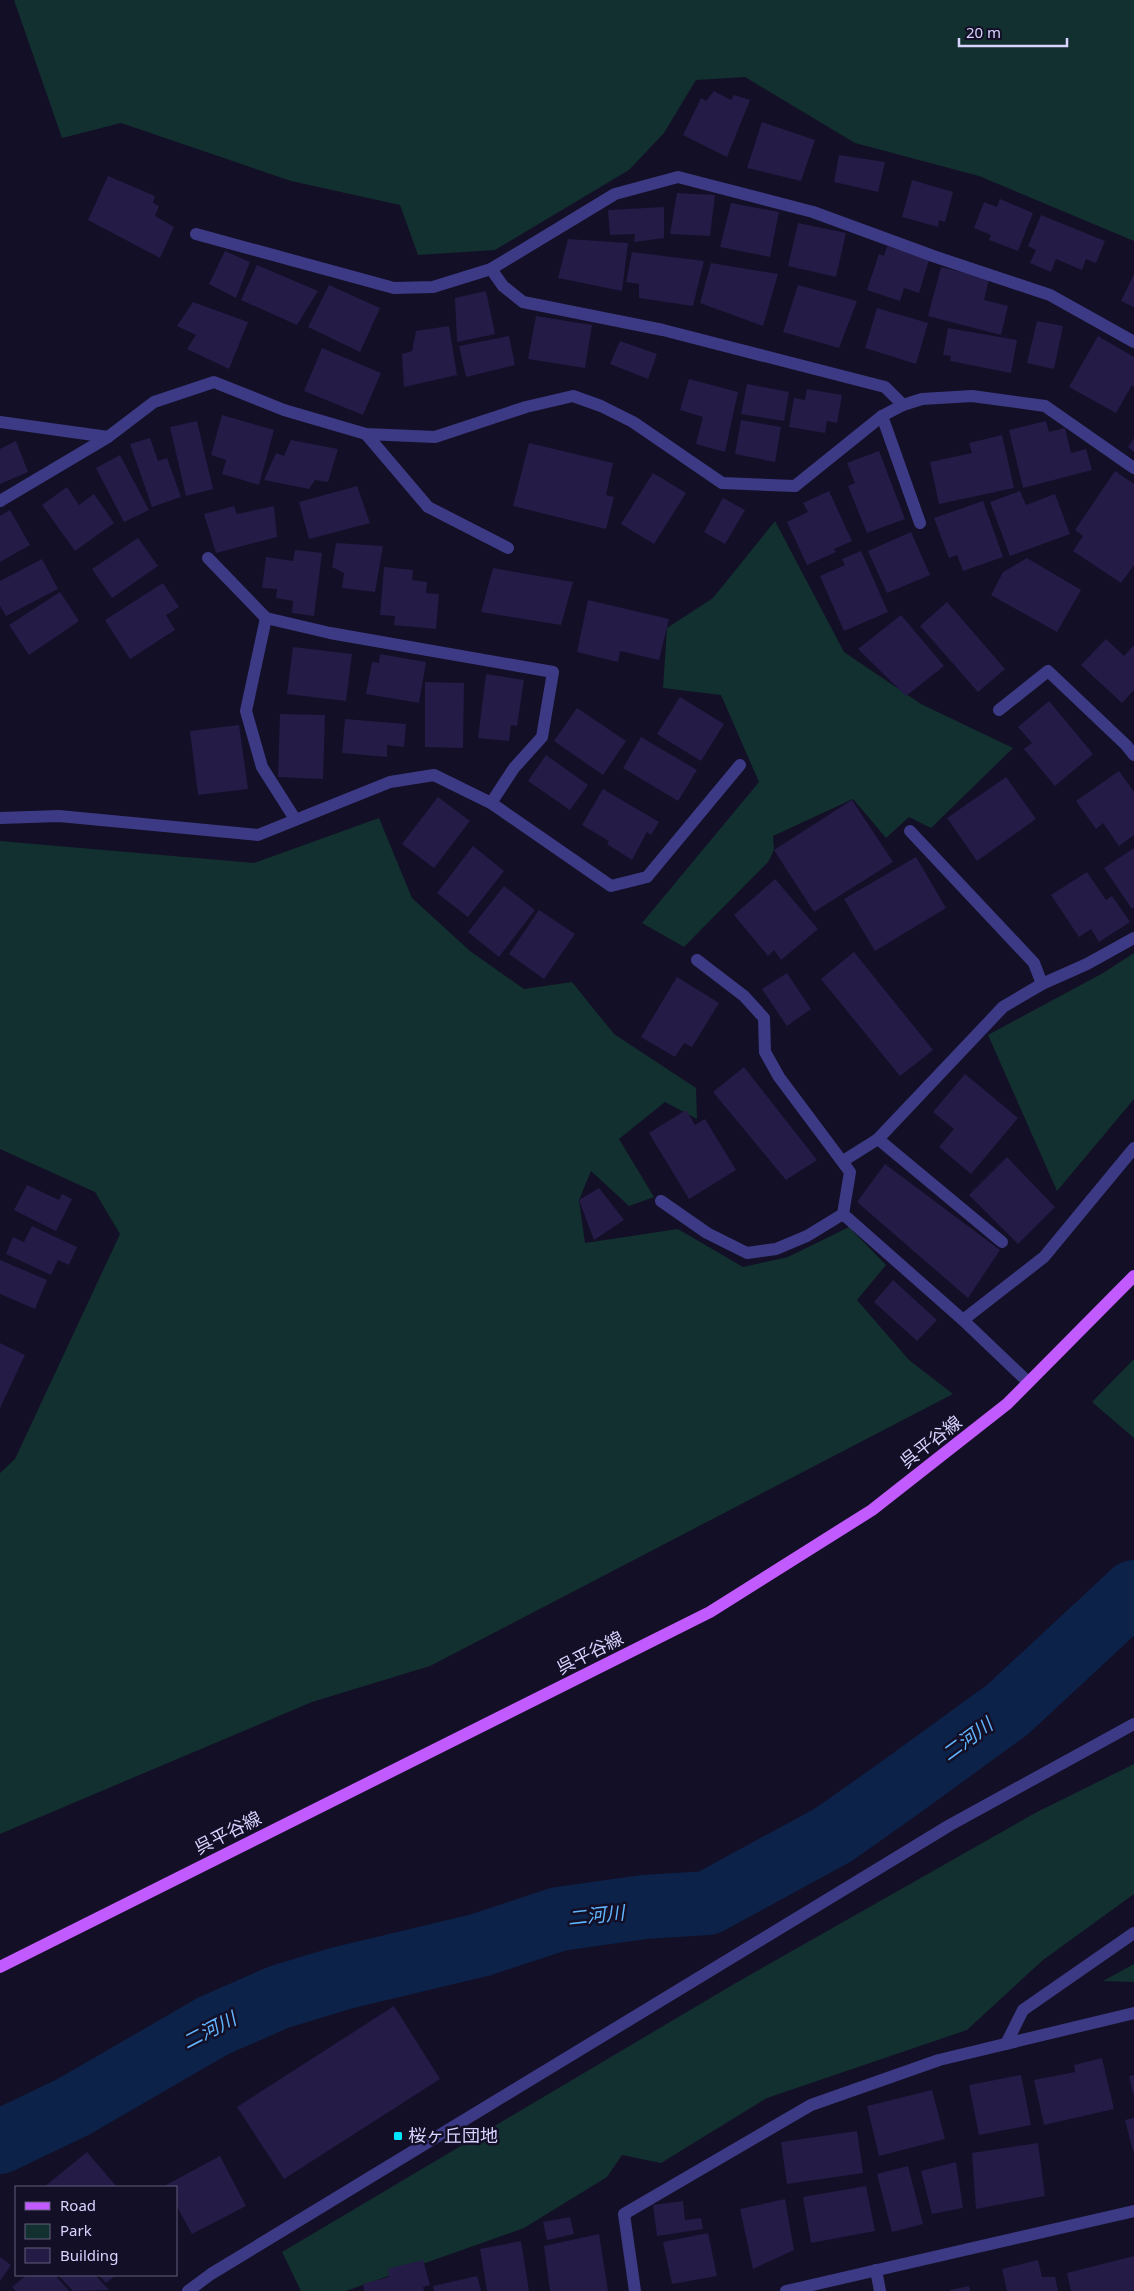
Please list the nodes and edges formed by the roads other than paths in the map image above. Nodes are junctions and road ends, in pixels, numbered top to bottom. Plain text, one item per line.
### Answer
1 (196, 234) dead end
2 (492, 269) junction
3 (1134, 342) edge
4 (903, 405) junction
5 (882, 416) junction
6 (0, 422) edge
7 (366, 434) junction
8 (108, 437) junction
9 (1134, 468) edge
10 (0, 502) edge
11 (920, 523) dead end
12 (508, 548) dead end
13 (208, 558) dead end
14 (266, 618) junction
15 (999, 710) dead end
16 (1134, 755) edge
17 (740, 765) dead end
18 (491, 803) junction
19 (0, 818) edge
20 (295, 819) junction
21 (910, 831) dead end
22 (1134, 938) edge
23 (697, 960) dead end
24 (1042, 984) junction
25 (878, 1139) junction
26 (1134, 1148) edge
27 (843, 1162) junction
28 (661, 1201) dead end
29 (843, 1214) junction
30 (1002, 1242) dead end
31 (1134, 1276) edge
32 (963, 1320) junction
33 (1028, 1382) junction
34 (1134, 1724) edge
35 (1134, 1933) edge
36 (0, 1966) edge
37 (1134, 2013) edge
38 (1006, 2044) junction
39 (1134, 2211) edge
40 (876, 2270) junction
41 (188, 2291) edge
42 (635, 2291) edge
43 (786, 2291) edge
44 (880, 2291) edge

1 - 2 street
2 - 3 street
2 - 4 street
4 - 5 street
4 - 9 street
5 - 7 street
5 - 11 street
6 - 8 street
7 - 8 street
7 - 12 street
8 - 10 street
13 - 14 street
14 - 18 street
14 - 20 street
15 - 16 street
17 - 18 street
18 - 20 street
19 - 20 street
21 - 24 street
22 - 24 street
23 - 27 street
24 - 25 street
25 - 27 street
25 - 30 street
26 - 32 street
27 - 29 street
28 - 29 street
29 - 32 street
31 - 33 main road, 呉平谷線
32 - 33 street
33 - 36 main road, 呉平谷線
34 - 41 street
35 - 38 street
37 - 38 street
38 - 42 street
39 - 40 street
40 - 43 street
40 - 44 street

